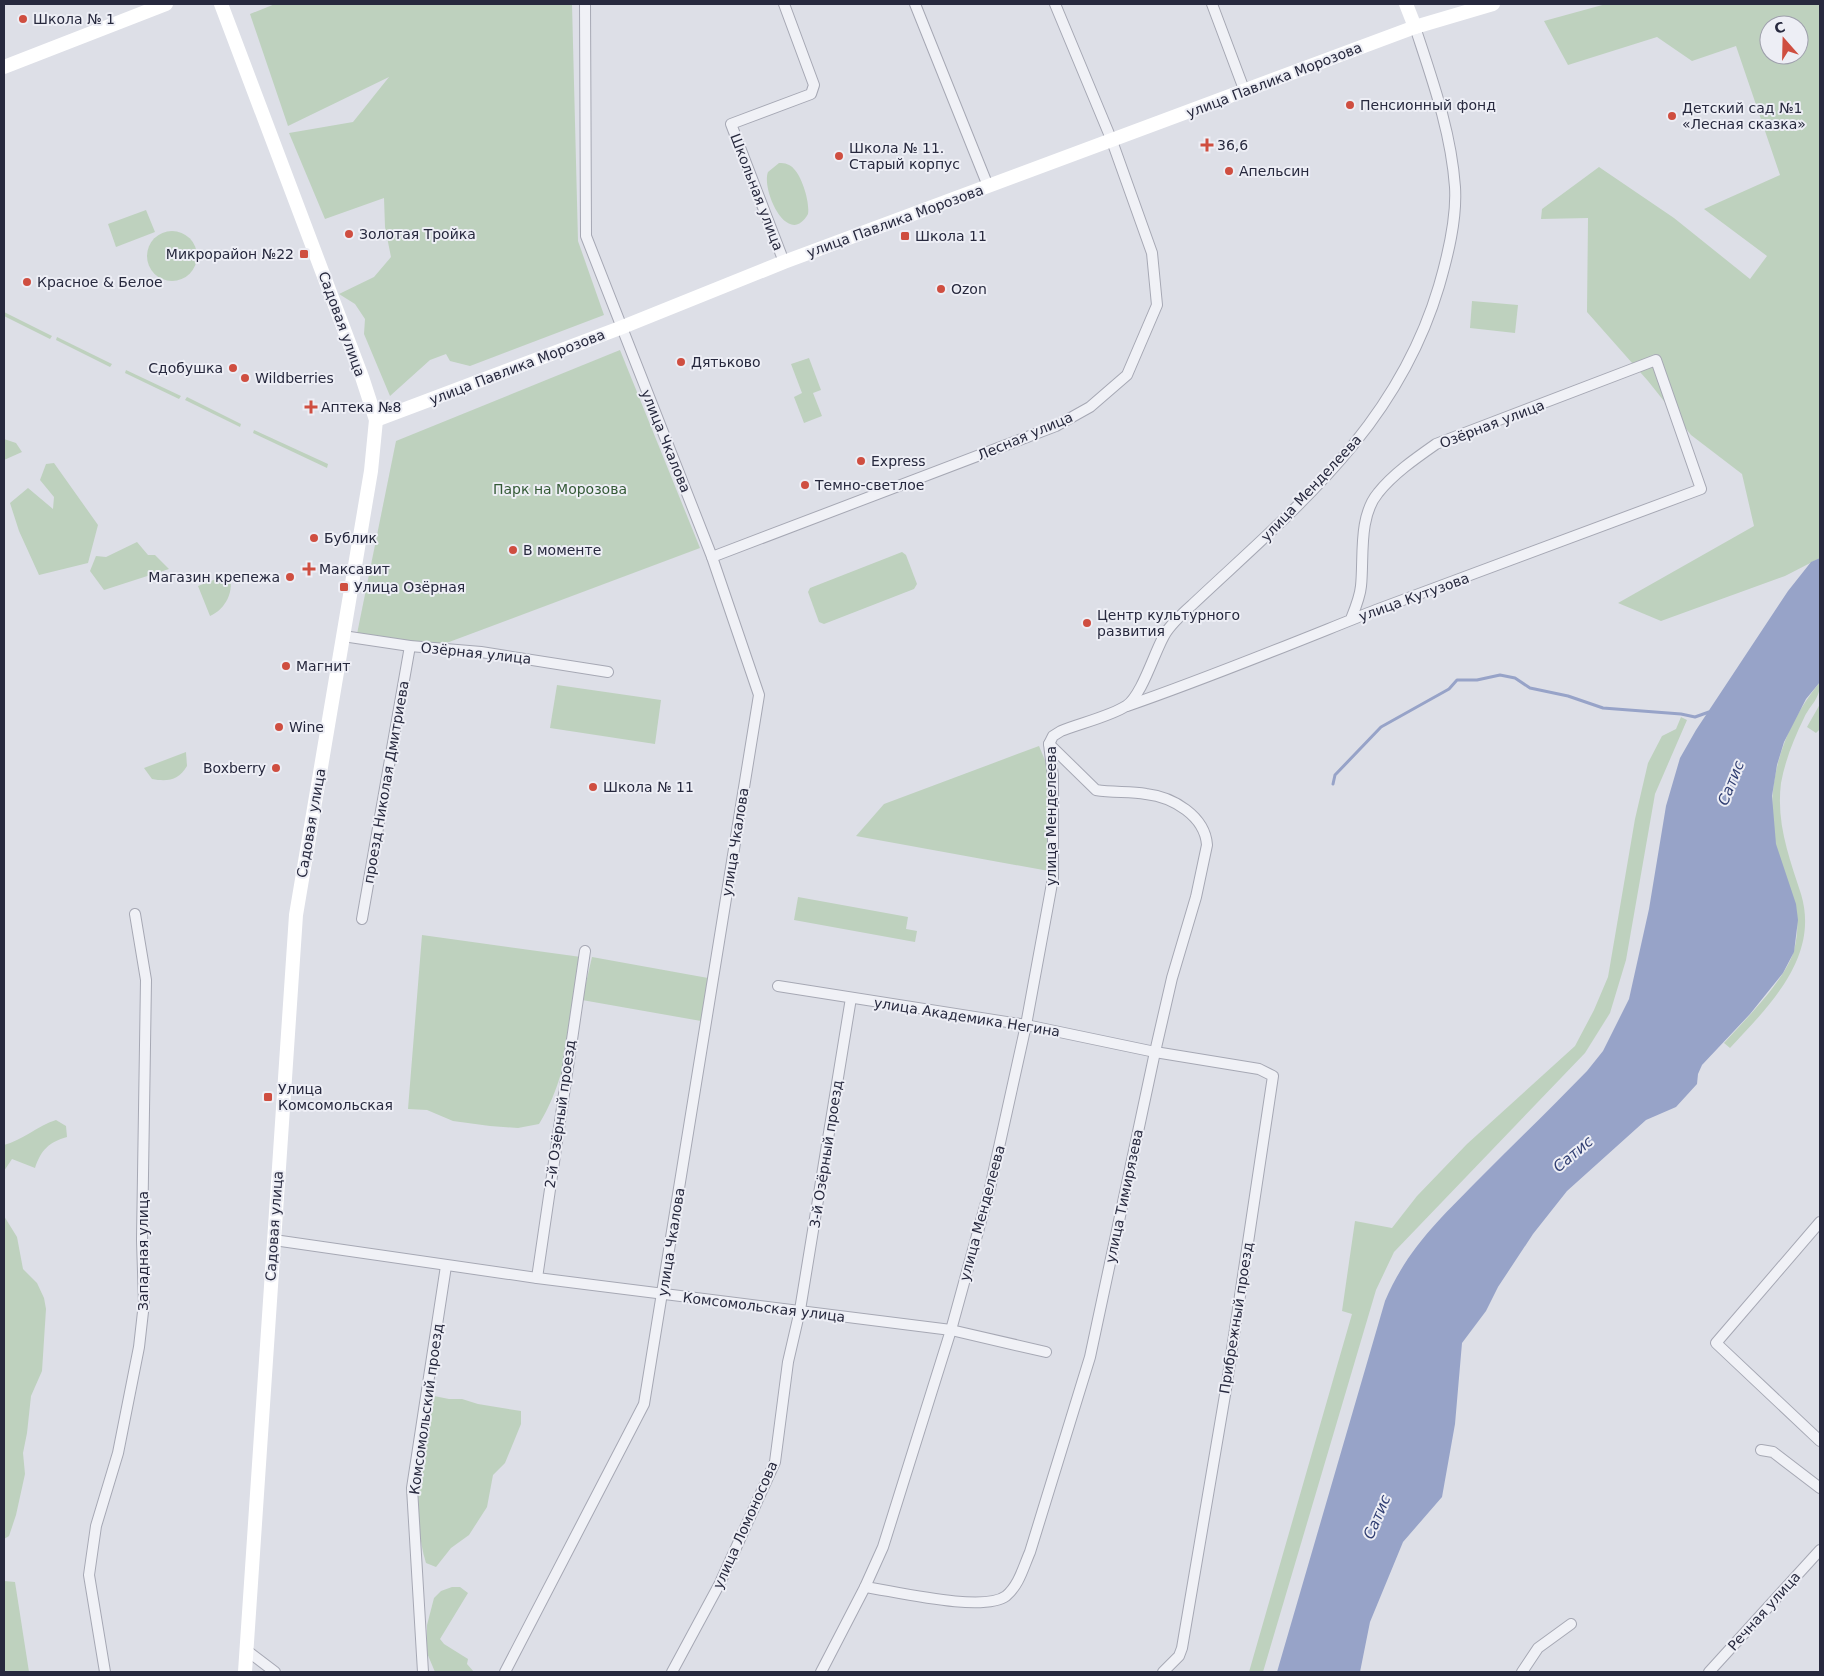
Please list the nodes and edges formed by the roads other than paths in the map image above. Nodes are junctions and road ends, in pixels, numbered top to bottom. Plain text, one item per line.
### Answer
1 (166, 4) edge
2 (221, 4) edge
3 (585, 4) edge
4 (784, 4) edge
5 (915, 4) edge
6 (1055, 4) edge
7 (1212, 4) edge
8 (1406, 4) edge
9 (1493, 4) edge
10 (1415, 27) junction
11 (4, 68) edge
12 (1245, 92) junction
13 (1112, 141) junction
14 (988, 186) junction
15 (784, 262) junction
16 (620, 328) junction
17 (376, 420) junction
18 (1701, 489) joint
19 (712, 557) junction
20 (1351, 619) junction
21 (343, 636) junction
22 (410, 646) junction
23 (608, 672) dead end
24 (1127, 706) junction
25 (1049, 744) junction
26 (135, 914) dead end
27 (362, 919) dead end
28 (584, 951) dead end
29 (778, 986) dead end
30 (851, 998) junction
31 (1026, 1025) junction
32 (1155, 1052) junction
33 (1820, 1222) edge
34 (274, 1240) junction
35 (446, 1266) junction
36 (537, 1278) junction
37 (662, 1295) junction
38 (800, 1310) junction
39 (951, 1330) junction
40 (1046, 1352) dead end
41 (1820, 1441) edge
42 (1761, 1450) dead end
43 (1820, 1488) edge
44 (1820, 1550) edge
45 (866, 1587) junction
46 (1571, 1624) dead end
47 (246, 1650) junction
48 (105, 1672) edge
49 (245, 1672) edge
50 (275, 1672) edge
51 (423, 1672) edge
52 (504, 1672) edge
53 (672, 1672) edge
54 (821, 1672) edge
55 (1163, 1672) edge
56 (1522, 1672) edge
57 (1709, 1672) edge

1 - 11 street
2 - 17 street, Садовая улица
3 - 16 street, улица Чкалова
4 - 15 street, Школьная улица
5 - 14 street
6 - 13 street, Лесная улица
7 - 12 street
8 - 10 street, улица Менделеева
9 - 10 street, улица Павлика Морозова
10 - 12 street, улица Павлика Морозова
10 - 24 street, улица Менделеева
12 - 13 street, улица Павлика Морозова
13 - 14 street, улица Павлика Морозова
13 - 19 street, Лесная улица
14 - 15 street, улица Павлика Морозова
15 - 16 street, улица Павлика Морозова
16 - 17 street, улица Павлика Морозова
16 - 19 street, улица Чкалова
17 - 21 street, Садовая улица
18 - 20 street, улица Кутузова
18 - 20 street, Озёрная улица
19 - 37 street, улица Чкалова
20 - 24 street, улица Кутузова
21 - 22 street, Озёрная улица
21 - 34 street, Садовая улица
22 - 23 street, Озёрная улица
22 - 27 street, проезд Николая Дмитриева
24 - 25 street, улица Менделеева
25 - 31 street, улица Менделеева
25 - 32 street, улица Тимирязева
26 - 48 street, Западная улица
28 - 36 street, 2-й Озёрный проезд
29 - 30 street, улица Академика Негина
30 - 31 street, улица Академика Негина
30 - 38 street, 3-й Озёрный проезд
31 - 32 street, улица Академика Негина
31 - 39 street, улица Менделеева
32 - 45 street, улица Тимирязева
32 - 55 street, Прибрежный проезд
33 - 41 street
34 - 35 street, Комсомольская улица
34 - 47 street, Садовая улица
35 - 36 street, Комсомольская улица
35 - 51 street, Комсомольский проезд
36 - 37 street, Комсомольская улица
37 - 38 street, Комсомольская улица
37 - 52 street, улица Чкалова
38 - 39 street, Комсомольская улица
38 - 53 street, улица Ломоносова
39 - 40 street, Комсомольская улица
39 - 45 street, улица Менделеева
42 - 43 street
44 - 57 street, Речная улица
45 - 54 street, улица Менделеева
46 - 56 street
47 - 49 street, Садовая улица
47 - 50 street

